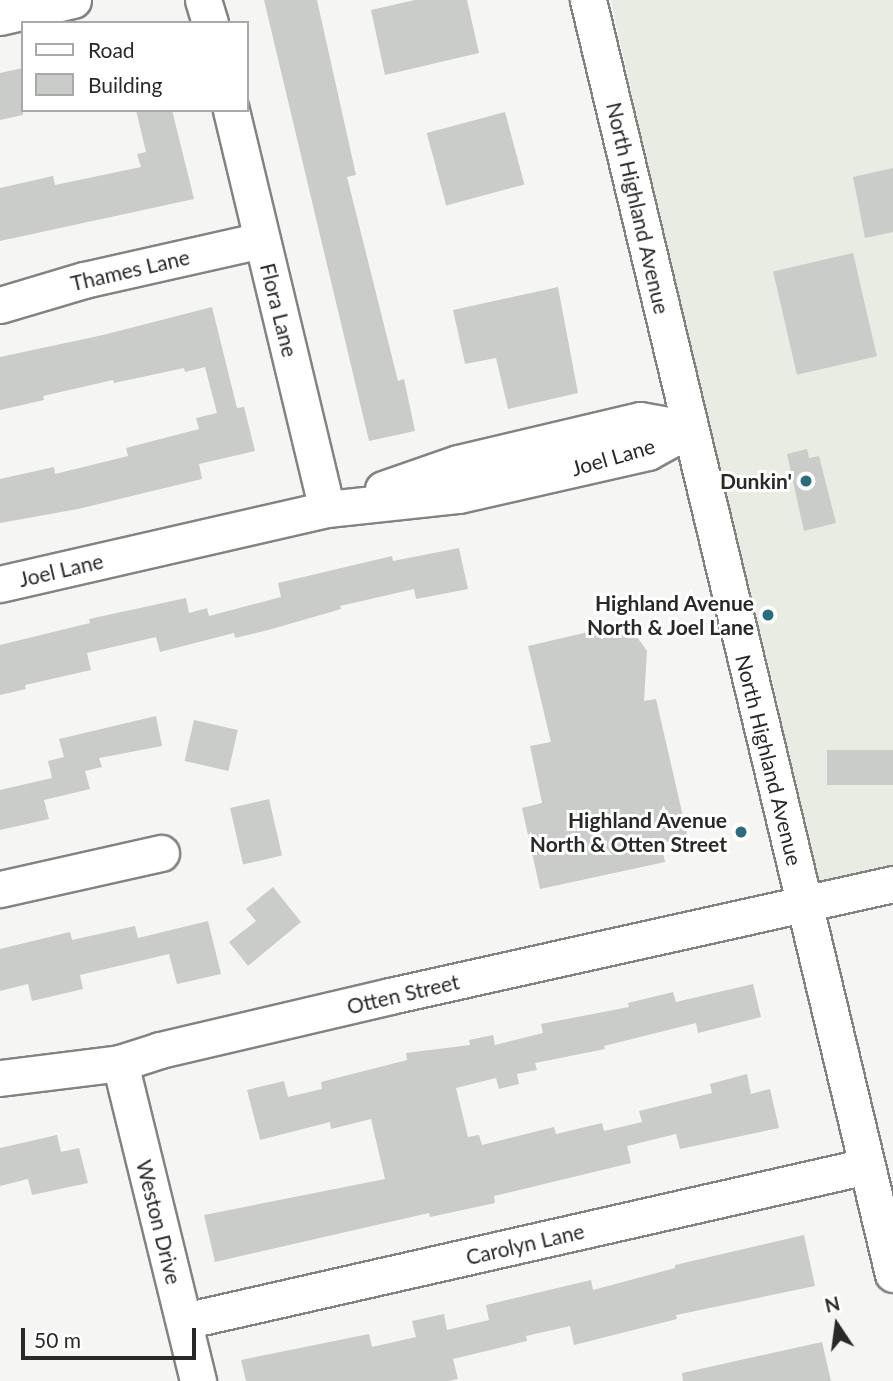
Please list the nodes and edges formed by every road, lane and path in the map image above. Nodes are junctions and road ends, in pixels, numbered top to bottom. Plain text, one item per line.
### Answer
1 (73, 0) edge
2 (203, 0) edge
3 (588, 0) edge
4 (0, 17) edge
5 (209, 21) edge
6 (231, 112) edge
7 (261, 240) junction
8 (0, 305) edge
9 (690, 429) junction
10 (327, 509) junction
11 (0, 584) edge
12 (161, 853) dead end
13 (893, 884) edge
14 (0, 888) edge
15 (805, 904) junction
16 (120, 1063) junction
17 (0, 1078) edge
18 (867, 1166) junction
19 (893, 1274) edge
20 (184, 1321) junction
21 (198, 1381) edge

1 - 4 street
2 - 5 street
3 - 9 street, North Highland Avenue
6 - 7 street, Flora Lane
7 - 8 street, Thames Lane
7 - 10 street, Flora Lane
9 - 10 street, Joel Lane
9 - 15 street, North Highland Avenue
10 - 11 street, Joel Lane
12 - 14 street
13 - 15 street, Otten Street
15 - 16 street, Otten Street
15 - 18 street, North Highland Avenue
16 - 17 street, Otten Street
16 - 20 street, Weston Drive
18 - 19 street, North Highland Avenue
18 - 20 street, Carolyn Lane
20 - 21 street, Weston Drive

